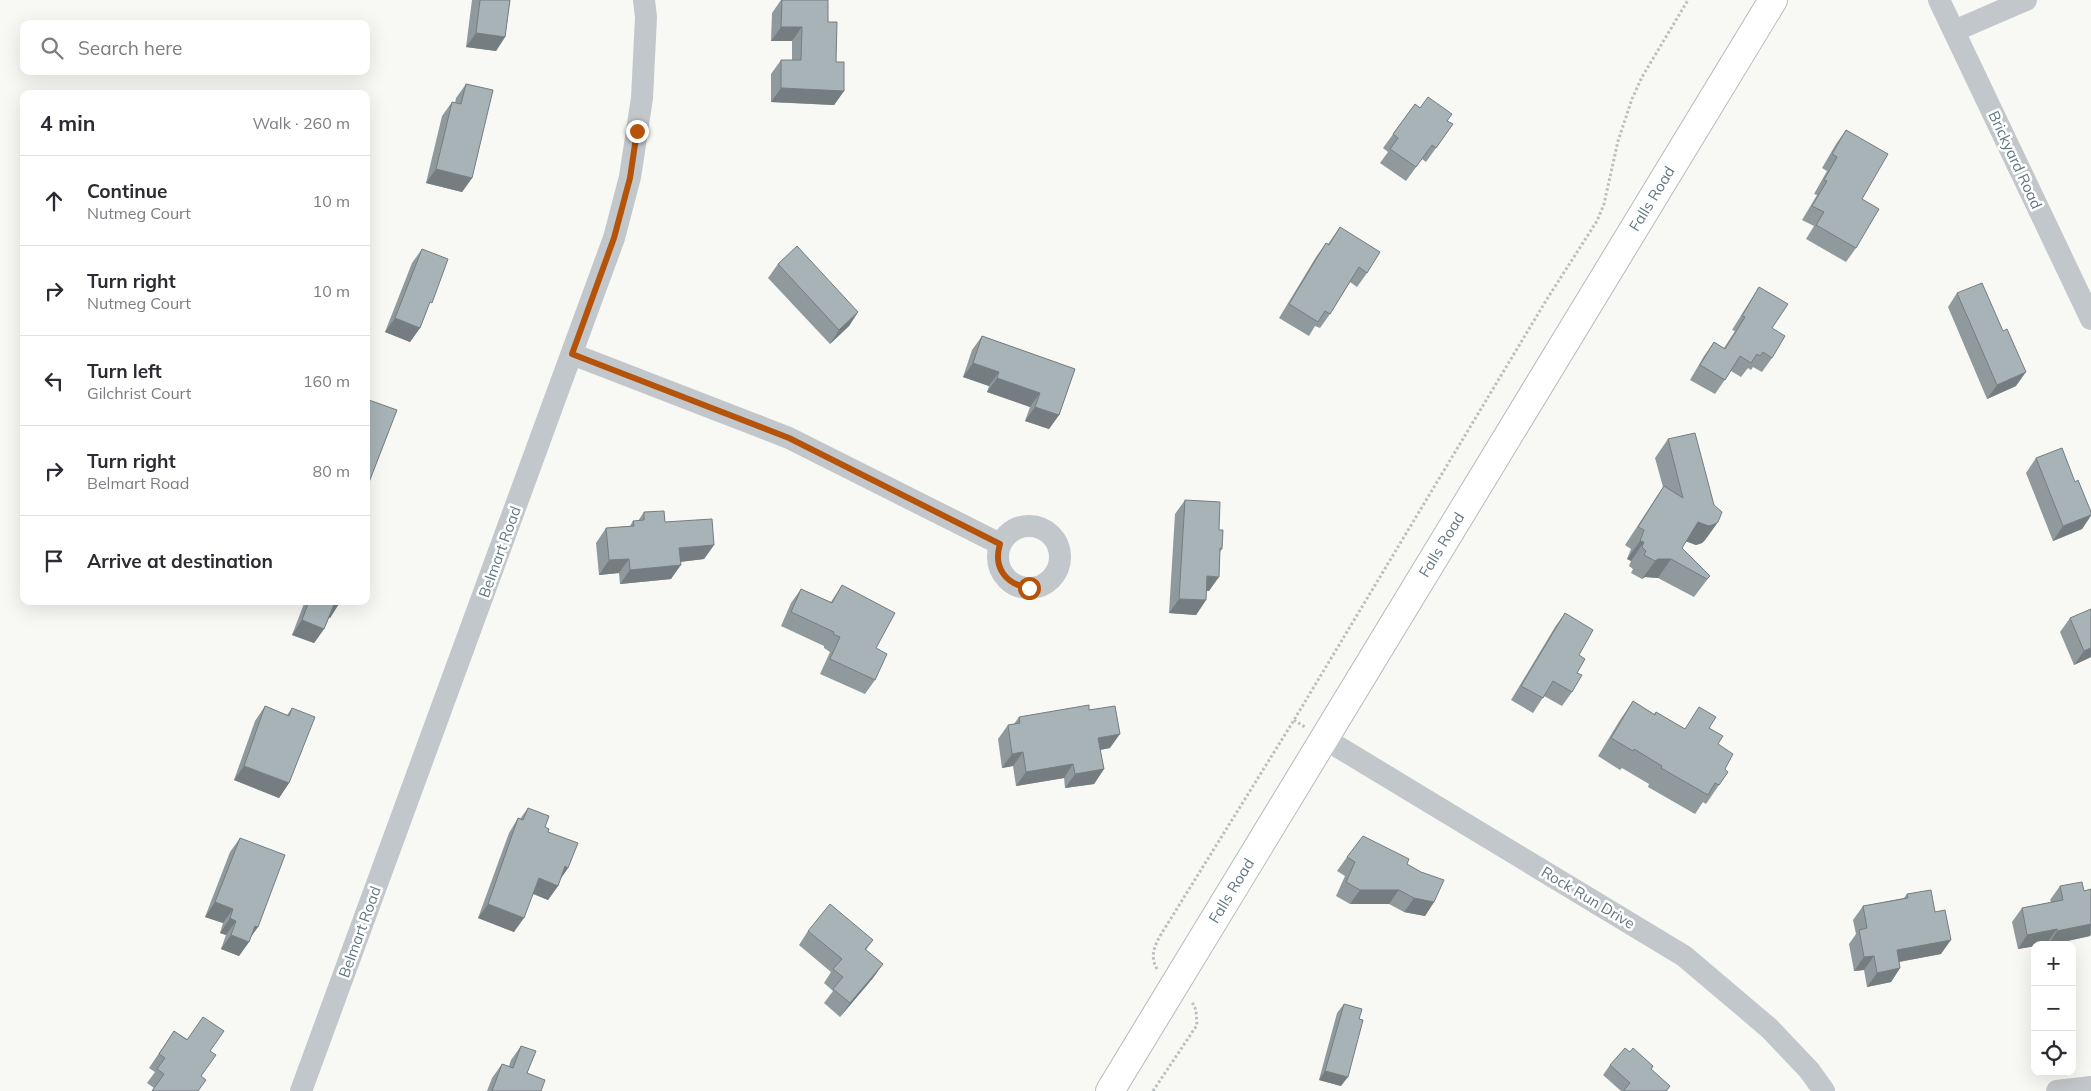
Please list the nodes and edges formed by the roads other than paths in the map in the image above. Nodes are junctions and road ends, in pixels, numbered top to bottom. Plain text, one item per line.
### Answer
1 (644, 0) edge
2 (1773, 0) edge
3 (1939, 0) edge
4 (2026, 0) edge
5 (1954, 31) junction
6 (2091, 319) edge
7 (572, 354) junction
8 (1000, 544) dead end
9 (1325, 739) junction
10 (2091, 1087) edge
11 (301, 1091) edge
12 (1110, 1091) edge
13 (1824, 1091) edge
14 (2057, 1091) edge

1 - 7 street, Belmart Road
2 - 9 main road, Falls Road
3 - 5 street, Brickyard Road
4 - 5 street
5 - 6 street, Brickyard Road
7 - 8 street
7 - 11 street, Belmart Road
9 - 12 main road, Falls Road
9 - 13 street, Rock Run Drive
10 - 14 street

